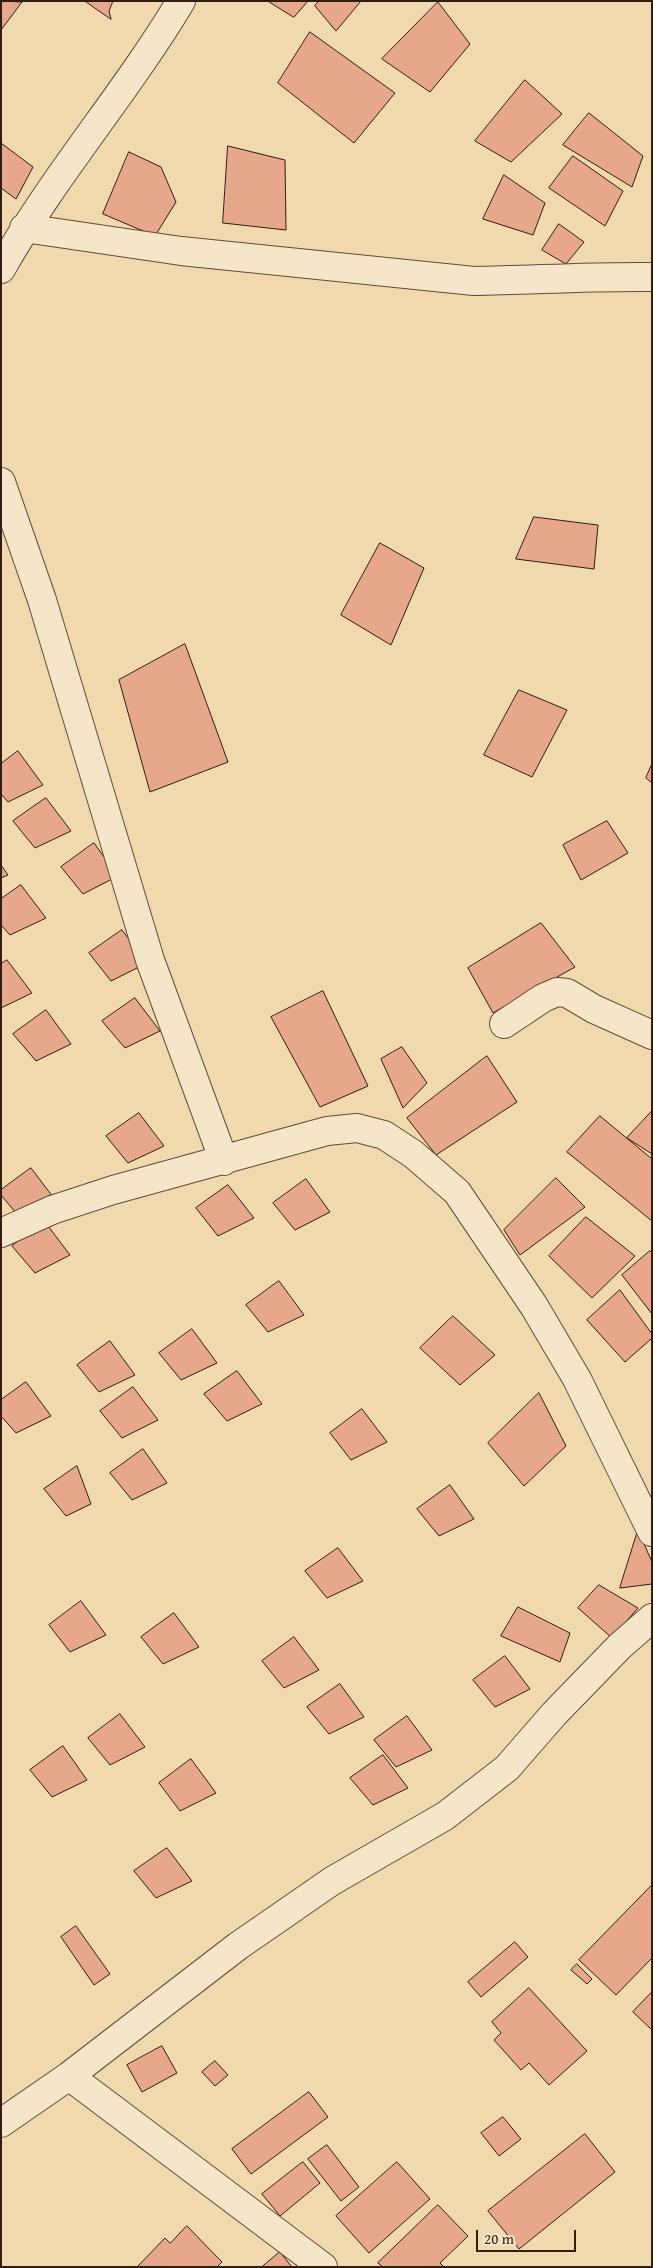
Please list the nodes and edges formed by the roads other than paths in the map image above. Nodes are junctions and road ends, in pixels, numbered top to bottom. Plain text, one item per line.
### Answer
1 (181, 1) edge
2 (24, 228) junction
3 (1, 268) edge
4 (652, 277) edge
5 (1, 482) edge
6 (504, 1024) dead end
7 (652, 1035) edge
8 (224, 1160) junction
9 (1, 1233) edge
10 (652, 1532) edge
11 (652, 1618) edge
12 (69, 2076) junction
13 (1, 2124) edge
14 (323, 2267) edge

1 - 2 street
2 - 3 street
2 - 4 street
5 - 8 street
6 - 7 street
8 - 9 street
8 - 10 street
11 - 12 street
12 - 13 street
12 - 14 street

